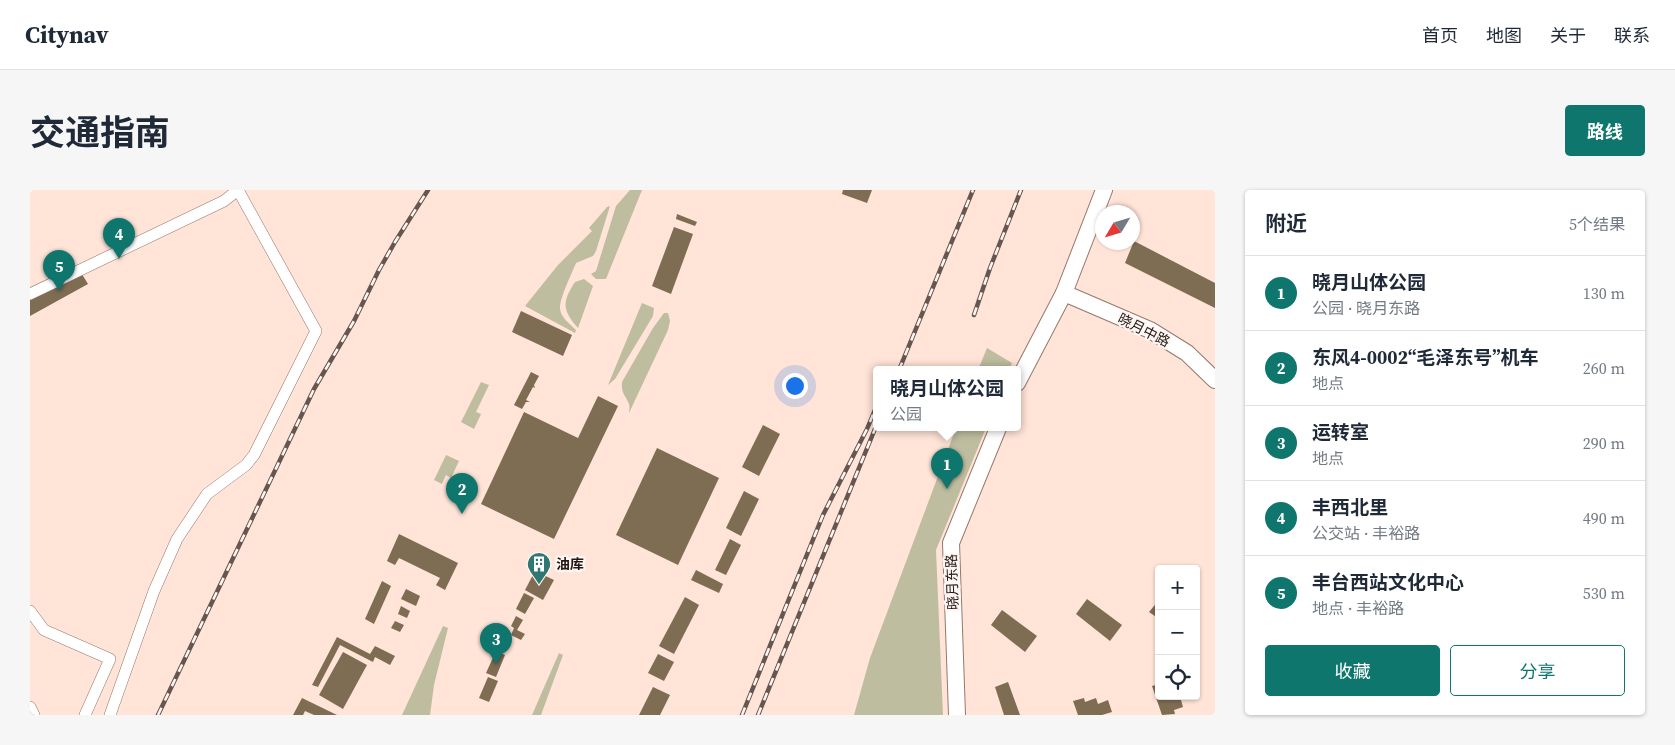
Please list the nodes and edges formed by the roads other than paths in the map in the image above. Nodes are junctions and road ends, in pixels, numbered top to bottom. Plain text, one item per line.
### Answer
1 (238, 190) edge
2 (1104, 190) edge
3 (1064, 293) junction
4 (30, 294) edge
5 (1021, 375) edge
6 (1215, 380) edge
7 (997, 431) edge
8 (30, 610) edge
9 (30, 707) edge
10 (34, 715) edge
11 (85, 715) edge
12 (110, 715) edge
13 (956, 715) edge

1 - 4 street
1 - 12 street
2 - 3 street
3 - 5 street
3 - 6 street, 晓月中路
7 - 13 street, 晓月东路
8 - 11 street
9 - 10 street

